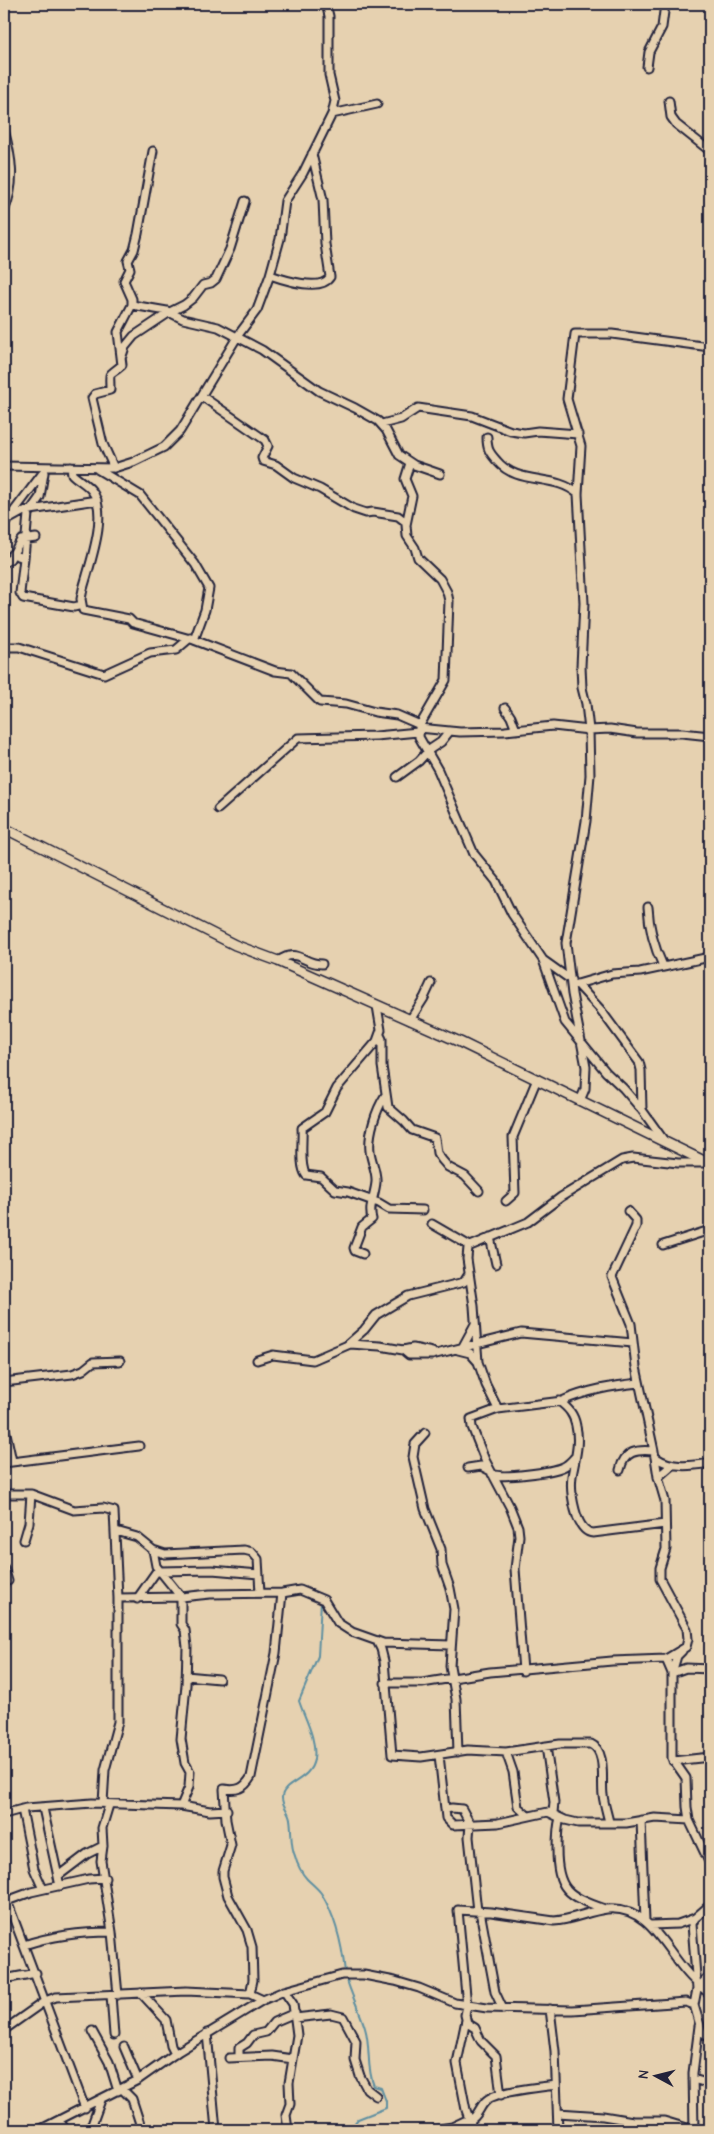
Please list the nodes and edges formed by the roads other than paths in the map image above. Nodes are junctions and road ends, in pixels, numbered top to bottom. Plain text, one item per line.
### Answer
1 (326, 4) edge
2 (665, 4) edge
3 (647, 66) dead end
4 (669, 101) dead end
5 (377, 104) dead end
6 (332, 114) junction
7 (4, 130) edge
8 (153, 152) dead end
9 (710, 152) edge
10 (312, 154) junction
11 (245, 201) dead end
12 (4, 211) edge
13 (270, 275) junction
14 (132, 305) junction
15 (170, 312) junction
16 (237, 338) junction
17 (710, 347) edge
18 (122, 357) junction
19 (203, 397) junction
20 (382, 424) junction
21 (578, 434) junction
22 (487, 437) dead end
23 (410, 463) junction
24 (4, 466) edge
25 (71, 467) junction
26 (97, 468) junction
27 (114, 468) junction
28 (46, 470) junction
29 (440, 474) dead end
30 (578, 494) junction
31 (97, 500) junction
32 (30, 510) junction
33 (5, 521) edge
34 (406, 522) junction
35 (36, 538) dead end
36 (26, 539) junction
37 (12, 554) junction
38 (24, 558) junction
39 (4, 563) edge
40 (82, 605) junction
41 (192, 639) junction
42 (4, 647) edge
43 (505, 708) dead end
44 (419, 728) junction
45 (516, 730) junction
46 (589, 730) junction
47 (449, 732) junction
48 (710, 736) edge
49 (428, 751) junction
50 (396, 777) dead end
51 (218, 809) dead end
52 (4, 828) edge
53 (648, 907) dead end
54 (710, 957) edge
55 (543, 960) junction
56 (278, 961) junction
57 (322, 964) dead end
58 (664, 966) junction
59 (431, 983) dead end
60 (573, 983) junction
61 (377, 1006) junction
62 (410, 1020) junction
63 (380, 1035) junction
64 (581, 1041) junction
65 (537, 1079) junction
66 (386, 1096) junction
67 (580, 1100) junction
68 (642, 1110) junction
69 (665, 1142) junction
70 (709, 1164) edge
71 (478, 1191) dead end
72 (372, 1201) junction
73 (506, 1201) dead end
74 (423, 1210) dead end
75 (628, 1211) dead end
76 (432, 1224) dead end
77 (710, 1230) edge
78 (490, 1238) junction
79 (663, 1245) dead end
80 (470, 1246) junction
81 (363, 1254) dead end
82 (496, 1264) dead end
83 (469, 1274) junction
84 (475, 1324) junction
85 (633, 1342) junction
86 (347, 1345) junction
87 (477, 1345) junction
88 (462, 1348) junction
89 (452, 1349) junction
90 (257, 1360) dead end
91 (120, 1361) dead end
92 (478, 1362) junction
93 (4, 1382) edge
94 (640, 1383) junction
95 (569, 1397) junction
96 (559, 1401) junction
97 (498, 1409) junction
98 (570, 1410) junction
99 (4, 1424) edge
100 (425, 1433) dead end
101 (139, 1446) dead end
102 (655, 1454) junction
103 (575, 1457) junction
104 (12, 1462) junction
105 (4, 1463) edge
106 (710, 1463) edge
107 (672, 1465) junction
108 (468, 1468) dead end
109 (620, 1470) dead end
110 (491, 1472) junction
111 (658, 1477) junction
112 (4, 1494) edge
113 (31, 1494) junction
114 (665, 1524) junction
115 (116, 1531) junction
116 (24, 1540) dead end
117 (153, 1550) junction
118 (4, 1568) edge
119 (160, 1571) junction
120 (260, 1574) junction
121 (8, 1581) dead end
122 (260, 1593) junction
123 (282, 1593) junction
124 (181, 1597) junction
125 (118, 1598) junction
126 (137, 1599) junction
127 (376, 1641) junction
128 (450, 1645) junction
129 (682, 1650) junction
130 (666, 1659) junction
131 (710, 1668) edge
132 (523, 1671) junction
133 (672, 1673) junction
134 (186, 1676) junction
135 (219, 1679) dead end
136 (452, 1679) junction
137 (385, 1683) junction
138 (546, 1746) junction
139 (458, 1752) junction
140 (506, 1752) junction
141 (439, 1756) junction
142 (710, 1757) edge
143 (673, 1761) junction
144 (106, 1804) junction
145 (181, 1806) junction
146 (43, 1808) junction
147 (22, 1809) junction
148 (445, 1809) junction
149 (227, 1810) junction
150 (553, 1813) junction
151 (4, 1814) edge
152 (528, 1816) junction
153 (560, 1818) junction
154 (641, 1820) junction
155 (689, 1820) junction
156 (609, 1822) junction
157 (470, 1824) junction
158 (103, 1846) junction
159 (710, 1864) edge
160 (58, 1876) junction
161 (104, 1878) junction
162 (60, 1886) junction
163 (43, 1889) junction
164 (4, 1893) edge
165 (5, 1901) edge
166 (710, 1905) edge
167 (605, 1909) junction
168 (479, 1911) junction
169 (695, 1918) junction
170 (648, 1923) junction
171 (112, 1932) junction
172 (24, 1945) junction
173 (36, 1973) junction
174 (710, 1975) edge
175 (4, 1979) edge
176 (698, 1986) junction
177 (284, 1991) junction
178 (141, 1993) junction
179 (250, 1994) junction
180 (710, 1994) edge
181 (114, 1995) junction
182 (263, 2000) junction
183 (45, 2001) junction
184 (694, 2005) junction
185 (467, 2006) junction
186 (502, 2009) junction
187 (550, 2009) junction
188 (295, 2015) junction
189 (466, 2020) junction
190 (699, 2026) junction
191 (4, 2030) edge
192 (92, 2031) dead end
193 (207, 2033) junction
194 (114, 2036) dead end
195 (710, 2037) edge
196 (124, 2047) dead end
197 (175, 2054) junction
198 (239, 2057) junction
199 (229, 2058) dead end
200 (294, 2059) junction
201 (693, 2079) junction
202 (138, 2080) junction
203 (710, 2084) edge
204 (556, 2085) junction
205 (120, 2090) junction
206 (501, 2095) junction
207 (376, 2096) dead end
208 (101, 2100) junction
209 (85, 2108) junction
210 (558, 2113) junction
211 (469, 2120) junction
212 (633, 2121) junction
213 (54, 2125) edge
214 (39, 2130) edge
215 (66, 2130) edge
216 (90, 2130) edge
217 (142, 2130) edge
218 (216, 2130) edge
219 (288, 2130) edge
220 (434, 2130) edge
221 (443, 2130) edge
222 (473, 2130) edge
223 (558, 2130) edge
224 (629, 2130) edge
225 (694, 2130) edge

1 - 6 street
2 - 3 street
4 - 9 street
5 - 6 street
6 - 10 street
7 - 12 street
8 - 14 street
10 - 13 street
10 - 13 street
11 - 15 street
13 - 16 street
14 - 15 street
14 - 18 street
15 - 16 street
15 - 18 street
16 - 19 street
16 - 20 street
17 - 21 street
18 - 27 street
19 - 27 street
19 - 34 street
20 - 21 street
20 - 23 street
21 - 30 street
22 - 30 street
23 - 29 street
23 - 34 street
24 - 28 street
25 - 26 street
25 - 28 street
25 - 31 street
26 - 27 street
26 - 41 street
28 - 32 street
28 - 33 street
30 - 46 street
31 - 32 street
31 - 40 street
32 - 33 street
32 - 36 street
34 - 44 street
35 - 36 street
36 - 37 street
36 - 38 street
37 - 38 street
37 - 39 street
38 - 40 street
40 - 41 street
41 - 42 street
41 - 44 street
43 - 45 street
44 - 47 street
44 - 49 street
44 - 51 street
45 - 46 street
45 - 47 street
46 - 48 street
46 - 60 street
47 - 49 street
49 - 50 street
49 - 55 street
52 - 56 street
53 - 58 street
54 - 58 street
55 - 60 street
55 - 64 street
56 - 57 street
56 - 61 street
58 - 60 street
59 - 62 street
60 - 64 street
60 - 68 street
61 - 62 street
61 - 63 street
62 - 65 street
63 - 66 street
63 - 72 street
64 - 67 street
64 - 68 street
65 - 67 street
65 - 73 street
66 - 71 street
66 - 72 street
67 - 69 street
68 - 69 street
69 - 70 street
70 - 78 street
72 - 74 street
72 - 81 street
75 - 85 street
76 - 80 street
77 - 79 street
78 - 80 street
78 - 82 street
80 - 83 street
83 - 84 street
83 - 86 street
84 - 87 street
84 - 88 street
85 - 87 street
85 - 94 street
86 - 89 street
86 - 90 street
87 - 88 street
87 - 92 street
88 - 89 street
89 - 92 street
91 - 93 street
92 - 97 street
94 - 95 street
94 - 102 street
95 - 96 street
95 - 98 street
96 - 97 street
96 - 98 street
97 - 110 street
98 - 103 street
99 - 104 street
100 - 128 street
101 - 104 street
102 - 107 street
102 - 109 street
102 - 111 street
103 - 110 street
103 - 114 street
104 - 105 street
106 - 107 street
107 - 111 street
108 - 110 street
110 - 132 street
111 - 114 street
112 - 113 street
113 - 115 street
113 - 116 street
114 - 129 street
115 - 117 street
115 - 125 street
117 - 119 street
117 - 120 street
118 - 121 street
119 - 120 street
119 - 124 street
119 - 126 street
120 - 122 street
122 - 123 street
122 - 124 street
123 - 127 street
123 - 149 street
124 - 126 street
124 - 134 street
125 - 126 street
125 - 144 street
127 - 128 street
127 - 137 street
128 - 136 street
129 - 130 street
129 - 133 street
130 - 132 street
130 - 133 street
131 - 133 street
132 - 136 street
133 - 143 street
134 - 135 street
134 - 145 street
136 - 137 street
136 - 139 street
137 - 141 street
138 - 140 street
138 - 150 street
138 - 156 street
139 - 140 street
139 - 141 street
140 - 152 street
141 - 148 street
142 - 143 street
143 - 155 street
144 - 145 street
144 - 146 street
144 - 158 street
145 - 149 street
146 - 147 street
146 - 160 street
147 - 151 street
147 - 163 street
148 - 157 street
148 - 157 street
149 - 179 street
150 - 152 street
150 - 153 street
152 - 157 street
153 - 156 street
153 - 167 street
154 - 155 street
154 - 156 street
154 - 170 street
155 - 159 street
157 - 168 street
158 - 160 street
158 - 161 street
160 - 162 street
161 - 162 street
161 - 171 street
162 - 163 street
163 - 165 street
164 - 165 street
165 - 172 street
166 - 169 street
167 - 168 street
167 - 170 street
168 - 185 street
168 - 186 street
169 - 170 street
169 - 176 street
170 - 176 street
171 - 172 street
171 - 181 street
172 - 173 street
173 - 175 street
173 - 183 street
174 - 176 street
176 - 180 street
176 - 184 street
177 - 182 street
177 - 185 street
177 - 188 street
178 - 179 street
178 - 181 street
178 - 197 street
179 - 182 street
181 - 183 street
181 - 194 street
182 - 193 street
183 - 191 street
183 - 209 street
184 - 187 street
184 - 190 street
185 - 186 street
185 - 189 street
186 - 187 street
187 - 204 street
188 - 198 street
188 - 200 street
188 - 207 street
189 - 206 street
189 - 211 street
190 - 195 street
190 - 201 street
192 - 205 street
193 - 197 street
193 - 218 street
196 - 202 street
197 - 202 street
198 - 199 street
198 - 200 street
200 - 219 street
201 - 203 street
201 - 225 street
202 - 205 street
204 - 206 street
204 - 210 street
205 - 208 street
205 - 217 street
206 - 211 street
208 - 209 street
208 - 216 street
209 - 213 street
210 - 212 street
210 - 223 street
211 - 221 street
211 - 222 street
212 - 224 street
212 - 225 street
213 - 214 street
213 - 215 street
220 - 221 street

